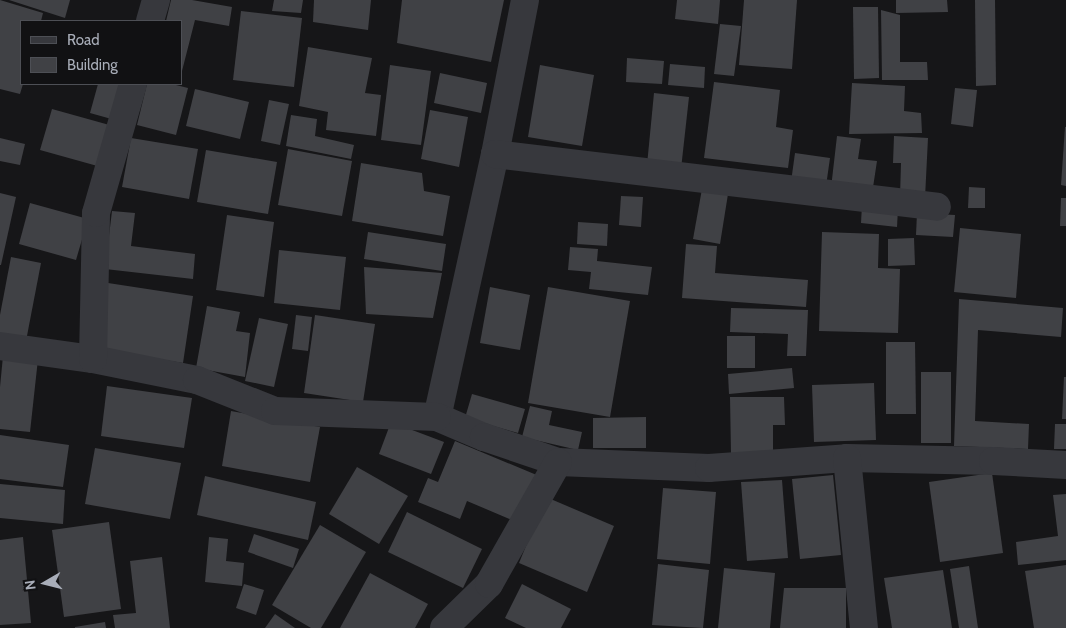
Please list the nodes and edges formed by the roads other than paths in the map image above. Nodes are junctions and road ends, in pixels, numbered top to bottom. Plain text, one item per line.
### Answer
1 (156, 0) edge
2 (525, 0) edge
3 (150, 20) edge
4 (133, 85) edge
5 (495, 154) junction
6 (936, 207) dead end
7 (0, 346) edge
8 (93, 359) junction
9 (437, 417) junction
10 (847, 458) junction
11 (558, 462) junction
12 (1066, 464) edge
13 (444, 628) edge
14 (864, 628) edge

1 - 3 street
2 - 5 street
4 - 8 street
5 - 6 street
5 - 9 street
7 - 8 street
8 - 9 street
9 - 11 street
10 - 11 street
10 - 12 street
10 - 14 street
11 - 13 street

